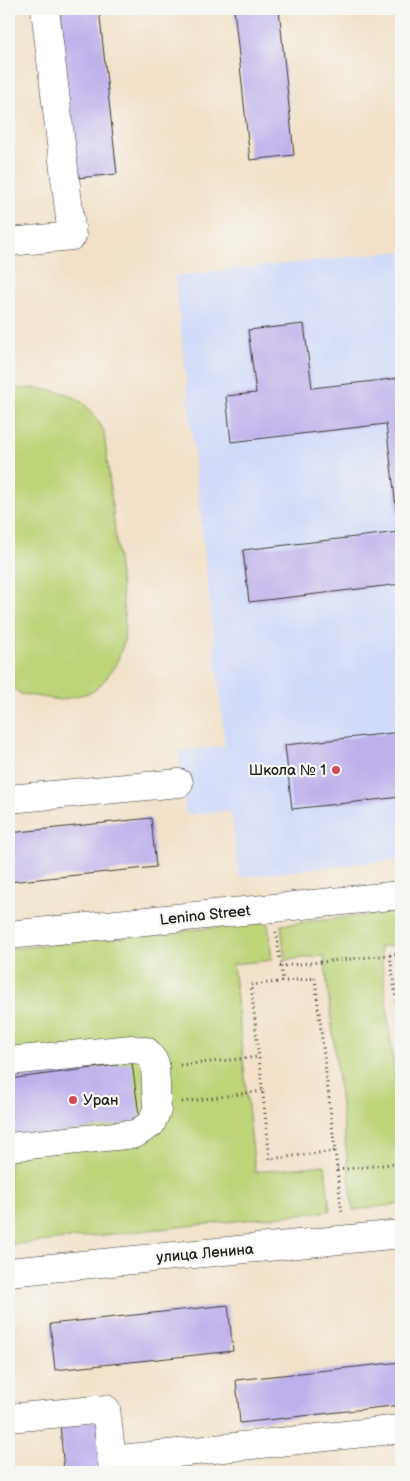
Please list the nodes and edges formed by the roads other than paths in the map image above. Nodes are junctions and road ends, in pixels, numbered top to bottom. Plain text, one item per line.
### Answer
1 (45, 9) edge
2 (9, 242) edge
3 (179, 783) dead end
4 (9, 799) edge
5 (399, 904) edge
6 (9, 935) edge
7 (9, 1061) edge
8 (9, 1147) edge
9 (401, 1234) edge
10 (9, 1272) edge
11 (9, 1418) edge
12 (401, 1430) edge
13 (112, 1466) edge

1 - 2 street
3 - 4 street
5 - 6 street, Lenina Street
7 - 8 street
9 - 10 street, улица Ленина
11 - 13 street
12 - 13 street

